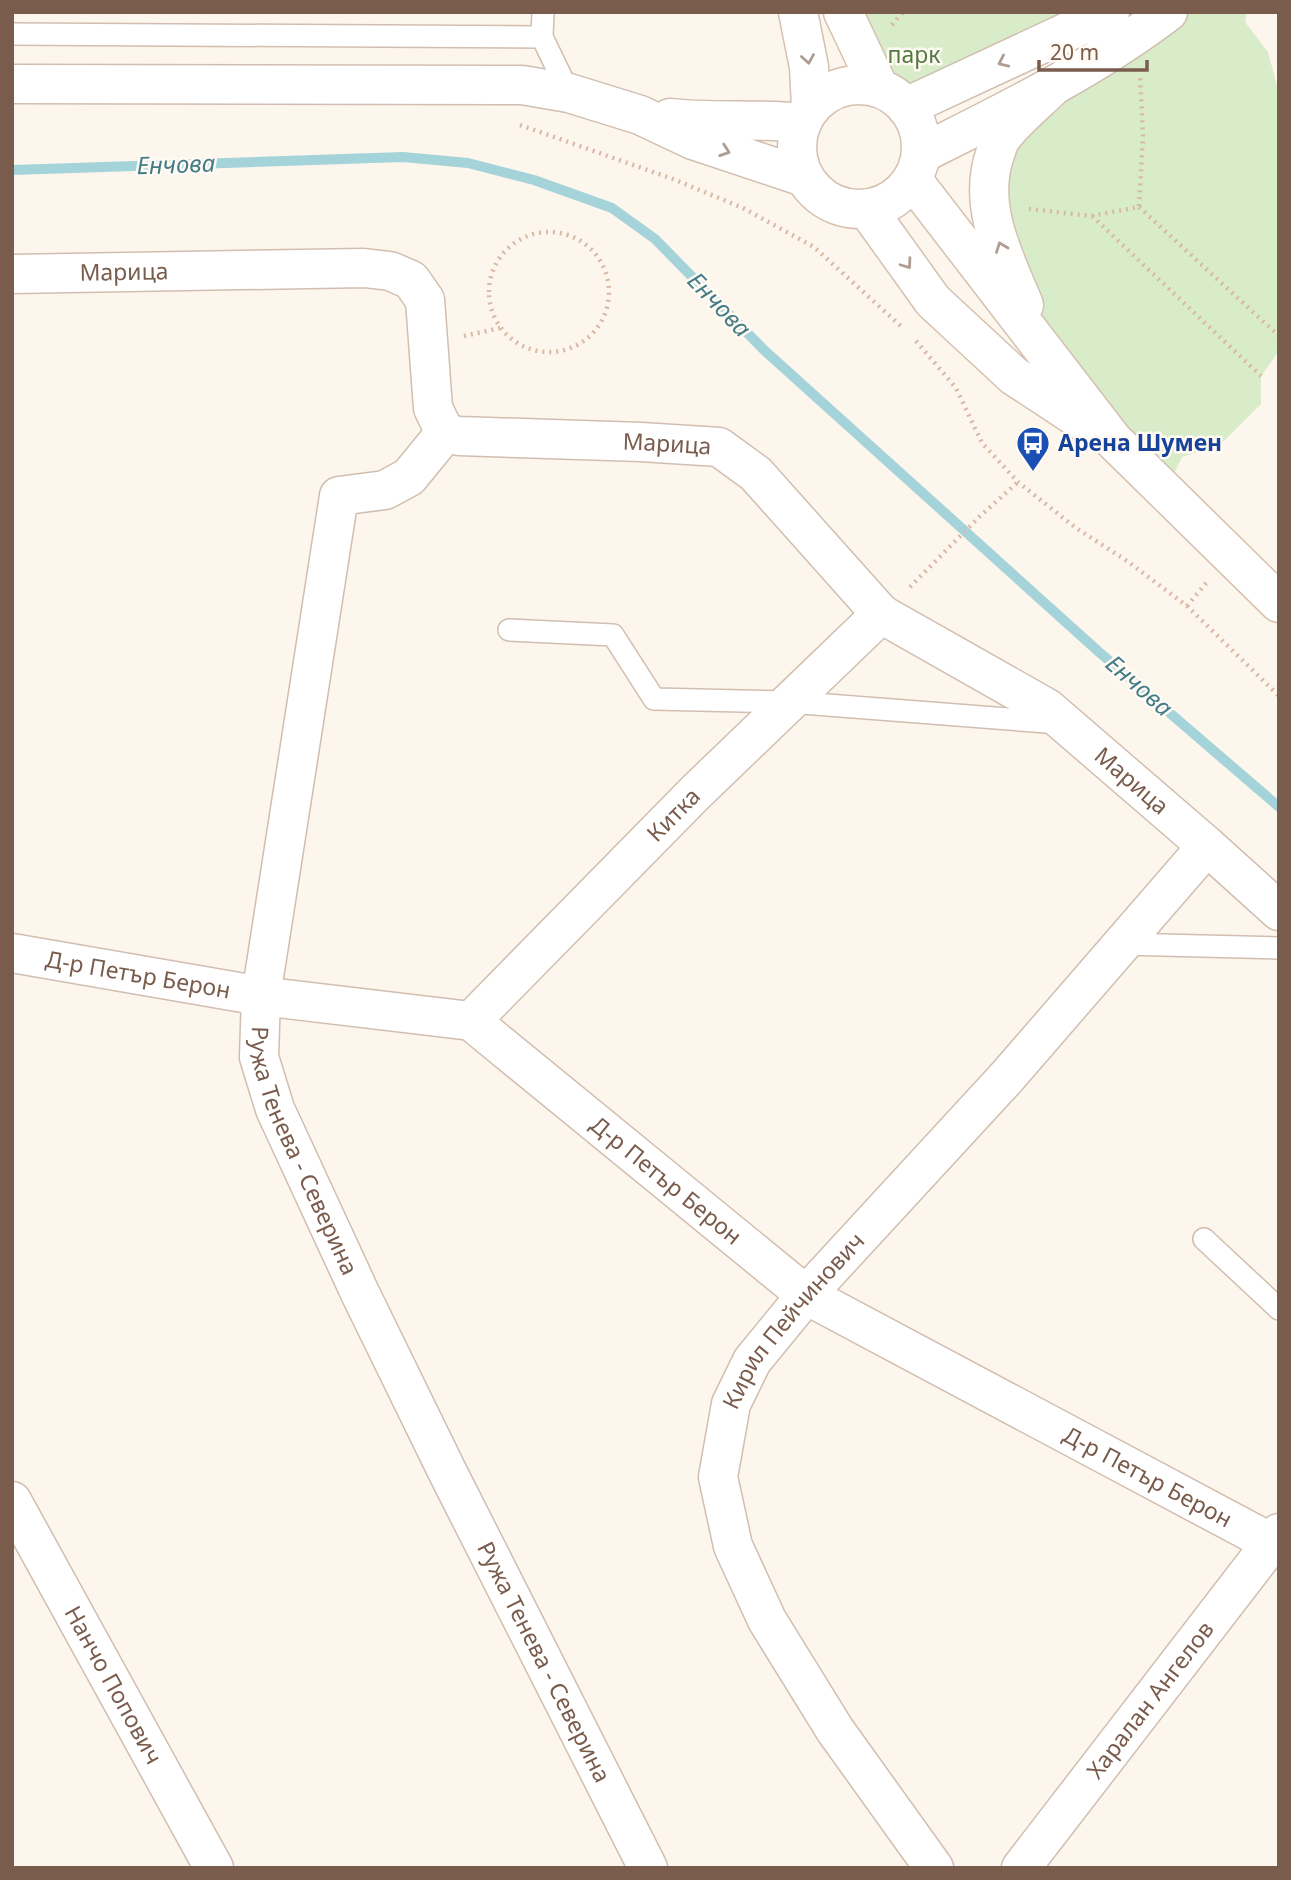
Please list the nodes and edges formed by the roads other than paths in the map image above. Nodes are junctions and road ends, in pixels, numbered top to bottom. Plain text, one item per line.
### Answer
1 (542, 12) edge
2 (797, 12) edge
3 (843, 12) edge
4 (1138, 20) edge
5 (12, 34) edge
6 (542, 37) junction
7 (12, 84) edge
8 (1051, 88) junction
9 (569, 93) junction
10 (893, 97) junction
11 (640, 115) junction
12 (806, 115) junction
13 (916, 167) junction
14 (804, 177) junction
15 (867, 209) junction
16 (12, 274) edge
17 (1045, 355) junction
18 (445, 433) junction
19 (1112, 440) junction
20 (1279, 603) edge
21 (881, 614) junction
22 (509, 630) dead end
23 (789, 702) junction
24 (1065, 723) junction
25 (1207, 846) junction
26 (1279, 911) edge
27 (1122, 944) junction
28 (1279, 948) edge
29 (12, 953) edge
30 (261, 996) junction
31 (471, 1021) junction
32 (1204, 1239) dead end
33 (806, 1295) junction
34 (1279, 1309) edge
35 (12, 1502) edge
36 (1276, 1541) edge
37 (214, 1868) edge
38 (648, 1868) edge
39 (934, 1868) edge
40 (1021, 1868) edge

1 - 6 lane
2 -> 12 street
3 - 10 street
4 - 8 street
4 -> 10 street
5 - 6 lane
6 - 9 lane
7 - 9 street
8 - 13 street
17 -> 8 street
9 - 11 street
10 - 12 street
10 - 13 street
11 - 12 street
11 -> 14 street
12 - 14 street
13 - 15 street
13 - 17 street
14 - 15 street
15 -> 19 street
16 - 18 street, Марица
17 - 19 street
18 - 21 street, Марица
18 - 30 street, Ружа Тенева - Северина
19 - 20 street
21 - 23 street, Китка
21 - 24 street, Марица
22 - 23 lane
23 - 24 lane
23 - 31 street, Китка
24 - 25 street, Марица
25 - 26 street, Марица
25 - 27 street, Кирил Пейчинович
27 - 28 lane
27 - 33 street, Кирил Пейчинович
29 - 30 street, Д-р Петър Берон
30 - 31 street, Д-р Петър Берон
30 - 38 street, Ружа Тенева - Северина
31 - 33 street, Д-р Петър Берон
32 - 34 lane
33 - 36 street, Д-р Петър Берон
33 - 39 street, Кирил Пейчинович
35 - 37 street, Нанчо Попович
36 - 40 street, Харалан Ангелов

